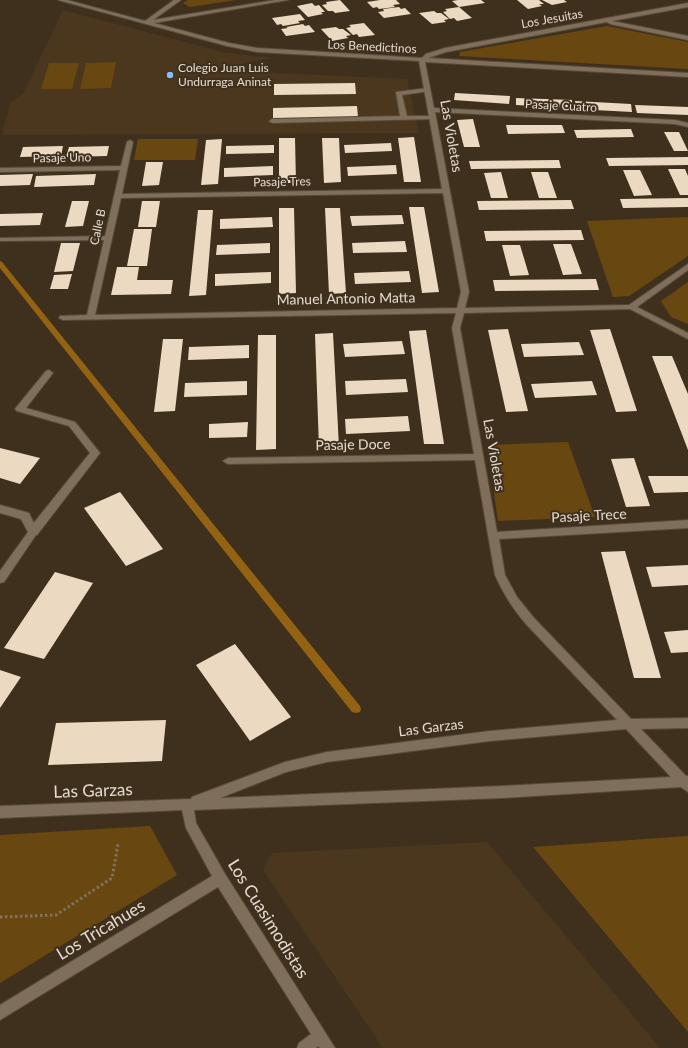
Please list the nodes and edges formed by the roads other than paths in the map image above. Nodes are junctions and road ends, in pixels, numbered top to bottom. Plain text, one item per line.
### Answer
1 (60, 0) edge
2 (178, 0) edge
3 (284, 0) edge
4 (675, 1) dead end
5 (688, 4) edge
6 (604, 20) junction
7 (146, 23) junction
8 (688, 38) edge
9 (422, 61) junction
10 (688, 76) edge
11 (428, 90) junction
12 (432, 114) junction
13 (404, 118) junction
14 (272, 121) dead end
15 (688, 125) edge
16 (130, 142) dead end
17 (124, 168) junction
18 (0, 170) edge
19 (446, 190) junction
20 (117, 196) junction
21 (108, 238) junction
22 (3, 240) dead end
23 (688, 266) edge
24 (631, 307) junction
25 (460, 310) junction
26 (63, 318) dead end
27 (90, 318) junction
28 (688, 336) edge
29 (49, 373) dead end
30 (479, 458) junction
31 (228, 461) dead end
32 (0, 509) edge
33 (688, 524) edge
34 (33, 532) junction
35 (493, 536) junction
36 (0, 579) edge
37 (688, 723) edge
38 (629, 724) junction
39 (687, 783) edge
40 (186, 804) junction
41 (0, 812) edge
42 (220, 878) junction
43 (0, 1013) edge
44 (324, 1042) edge
45 (304, 1048) edge

1 - 7 street, Los Benedictinos
2 - 7 street
3 - 7 street
4 - 5 street
5 - 6 street, Los Jesuitas
6 - 8 street
6 - 9 street, Los Jesuitas
7 - 9 street, Los Benedictinos
9 - 10 street, Los Benedictinos
9 - 11 street, Las Violetas
11 - 12 street, Las Violetas
11 - 13 street
12 - 13 street, Pasaje Cuatro
12 - 15 street, Pasaje Cuatro
12 - 19 street, Las Violetas
13 - 14 street, Pasaje Cuatro
16 - 17 street, Calle B
17 - 18 street, Pasaje Uno
17 - 20 street, Calle B
19 - 20 street, Pasaje Tres
19 - 25 street, Las Violetas
20 - 21 street, Calle B
21 - 22 street
21 - 27 street, Calle B
23 - 24 street
24 - 25 street, Manuel Antonio Matta
24 - 28 street, Manuel Antonio Matta
25 - 27 street, Manuel Antonio Matta
25 - 30 street, Las Violetas
26 - 27 street, Manuel Antonio Matta
29 - 34 street
30 - 31 street, Pasaje Doce
30 - 35 street, Las Violetas
32 - 34 street
33 - 35 street, Pasaje Trece
34 - 36 street
35 - 38 street, Las Violetas
37 - 38 street, Las Garzas
38 - 39 street, Las Violetas
38 - 40 street, Las Garzas
39 - 40 street, Las Garzas
40 - 41 street, Las Garzas
40 - 42 street, Los Cuasimodistas
42 - 43 street, Los Tricahues
42 - 44 street, Los Cuasimodistas
44 - 45 street

